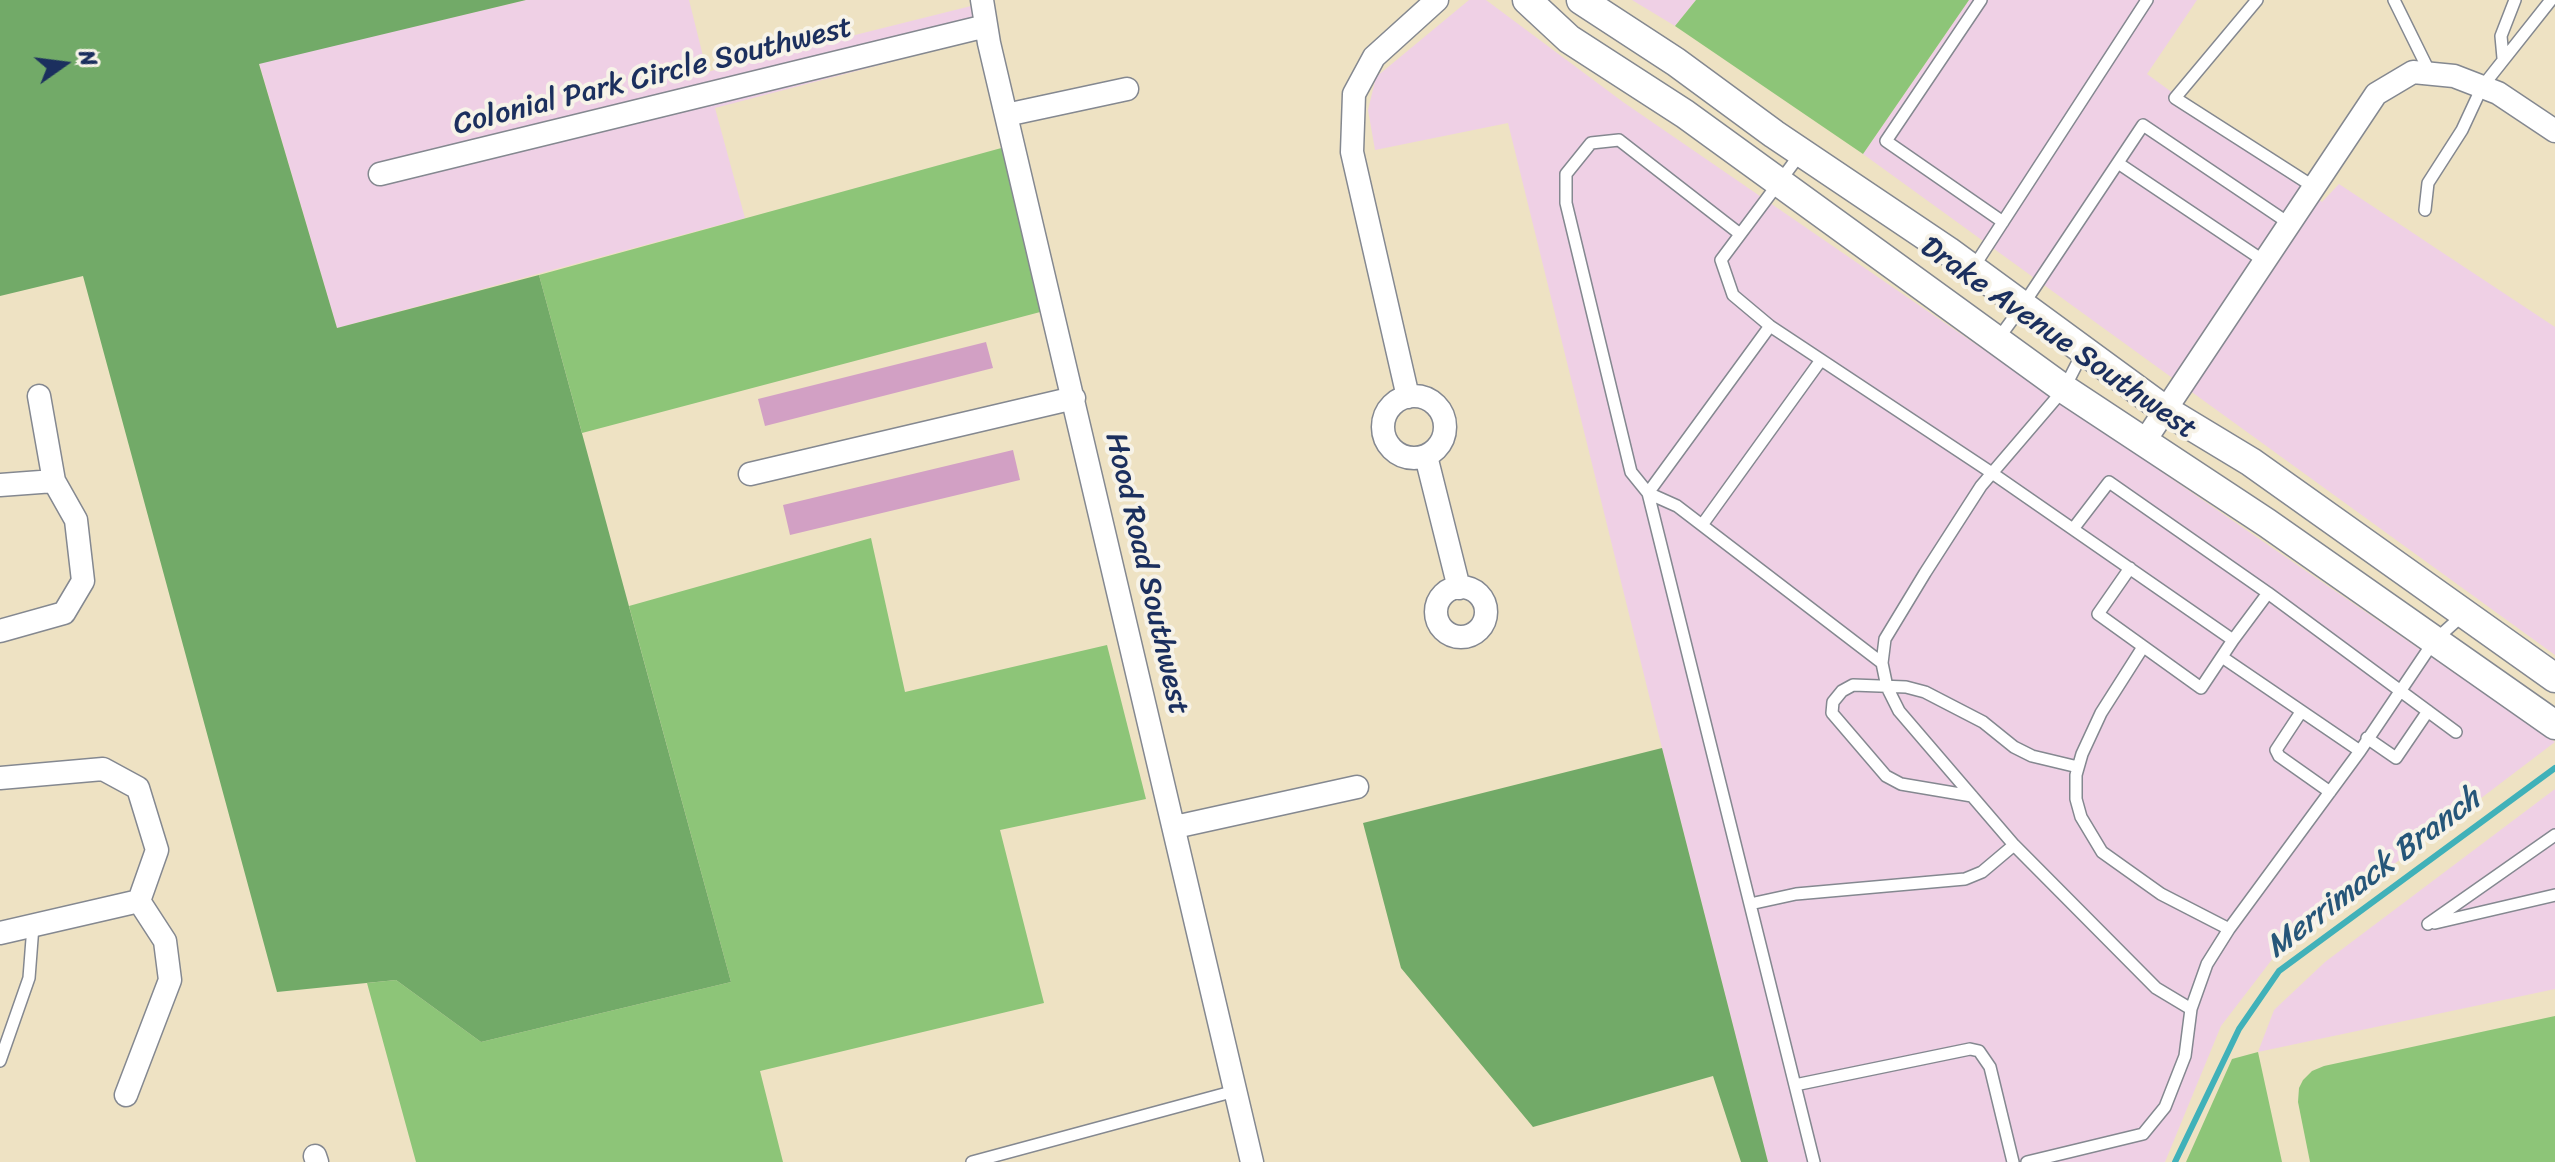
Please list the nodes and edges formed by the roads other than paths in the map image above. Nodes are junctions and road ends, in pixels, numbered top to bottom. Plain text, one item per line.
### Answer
1 (982, 0) edge
2 (1437, 0) edge
3 (1527, 0) edge
4 (1581, 0) edge
5 (1981, 0) edge
6 (2147, 0) edge
7 (2257, 0) edge
8 (2394, 0) edge
9 (2515, 0) edge
10 (2551, 0) edge
11 (986, 26) junction
12 (2503, 58) junction
13 (2430, 73) junction
14 (2482, 87) junction
15 (1127, 89) dead end
16 (1006, 115) junction
17 (2555, 131) edge
18 (1801, 153) junction
19 (2118, 163) junction
20 (380, 174) dead end
21 (1779, 182) junction
22 (2314, 187) junction
23 (2425, 210) dead end
24 (2003, 222) junction
25 (2290, 224) junction
26 (1740, 234) junction
27 (2264, 261) junction
28 (1973, 269) junction
29 (2023, 305) junction
30 (1770, 326) junction
31 (1996, 341) junction
32 (2084, 350) junction
33 (1821, 360) junction
34 (2064, 389) junction
35 (39, 396) dead end
36 (1408, 397) junction
37 (1074, 398) junction
38 (2165, 410) junction
39 (2144, 442) junction
40 (1426, 456) junction
41 (1992, 473) junction
42 (750, 474) dead end
43 (54, 481) junction
44 (0, 485) edge
45 (1648, 493) junction
46 (1702, 525) junction
47 (2073, 529) junction
48 (2130, 568) junction
49 (1459, 588) dead end
50 (2268, 593) junction
51 (2464, 614) junction
52 (0, 631) edge
53 (2233, 640) junction
54 (2434, 641) junction
55 (2143, 647) junction
56 (2222, 657) junction
57 (1882, 663) junction
58 (2555, 678) edge
59 (1887, 687) junction
60 (2399, 690) junction
61 (2428, 711) junction
62 (2301, 712) junction
63 (2555, 725) edge
64 (2456, 732) dead end
65 (2367, 738) junction
66 (2360, 751) junction
67 (2078, 767) junction
68 (0, 778) edge
69 (1357, 787) dead end
70 (2330, 792) junction
71 (1972, 796) junction
72 (1175, 827) junction
73 (2555, 835) edge
74 (2014, 845) junction
75 (2555, 895) edge
76 (139, 901) junction
77 (1750, 904) junction
78 (33, 926) junction
79 (2229, 929) junction
80 (0, 933) edge
81 (2191, 1009) junction
82 (0, 1061) edge
83 (1795, 1085) junction
84 (1235, 1091) junction
85 (126, 1095) dead end
86 (972, 1162) edge
87 (1252, 1162) edge
88 (1814, 1162) edge
89 (2013, 1162) edge
90 (2027, 1162) edge

1 - 11 street, Hood Road Southwest
2 - 36 street
3 - 21 street, Drake Avenue Southwest
4 - 18 street, Drake Avenue Southwest
5 - 24 lane
6 - 24 lane
7 - 22 lane
8 - 13 lane
9 - 12 lane
10 - 12 lane
11 - 16 street, Hood Road Southwest
11 - 20 street, Colonial Park Circle Southwest
12 - 14 lane
13 - 14 street
13 - 22 street
14 - 17 street
14 - 23 lane
15 - 16 street
16 - 37 street, Hood Road Southwest
18 - 21 lane
18 - 28 street, Drake Avenue Southwest
19 - 25 lane
19 - 27 lane
19 - 29 lane
21 - 26 lane
21 - 31 street, Drake Avenue Southwest
22 - 25 street
24 - 28 lane
25 - 27 street
26 - 30 lane
26 - 45 lane
27 - 38 street
28 - 29 street, Drake Avenue Southwest
29 - 31 lane
29 - 32 street, Drake Avenue Southwest
30 - 33 lane
30 - 45 lane
31 - 34 street, Drake Avenue Southwest
32 - 34 lane
32 - 38 street, Drake Avenue Southwest
33 - 41 lane
33 - 46 lane
34 - 39 street, Drake Avenue Southwest
34 - 41 lane
35 - 43 street
36 - 40 street
36 - 40 street
37 - 42 street
37 - 72 street, Hood Road Southwest
38 - 39 street
38 - 51 street, Drake Avenue Southwest
39 - 54 street, Drake Avenue Southwest
40 - 49 street
41 - 47 lane
41 - 57 lane
43 - 44 street
43 - 52 street
45 - 46 lane
45 - 77 lane
46 - 57 lane
47 - 48 lane
47 - 50 lane
48 - 53 lane
48 - 55 lane
50 - 53 lane
50 - 60 lane
51 - 54 lane
51 - 58 street, Drake Avenue Southwest
53 - 56 lane
54 - 60 lane
54 - 63 street, Drake Avenue Southwest
55 - 56 lane
55 - 67 lane
56 - 62 lane
57 - 59 lane
59 - 67 lane
59 - 71 lane
59 - 71 lane
60 - 61 lane
60 - 65 lane
61 - 64 lane
61 - 65 lane
62 - 66 lane
62 - 70 lane
65 - 66 lane
66 - 70 lane
67 - 79 lane
68 - 76 street
69 - 72 street
70 - 79 lane
71 - 74 lane
72 - 84 street, Hood Road Southwest
73 - 75 lane
74 - 77 lane
74 - 81 lane
76 - 78 street
76 - 85 street
77 - 83 lane
78 - 80 street
78 - 82 lane
79 - 81 lane
81 - 90 lane
83 - 88 lane
83 - 89 lane
84 - 86 lane
84 - 87 street, Hood Road Southwest

